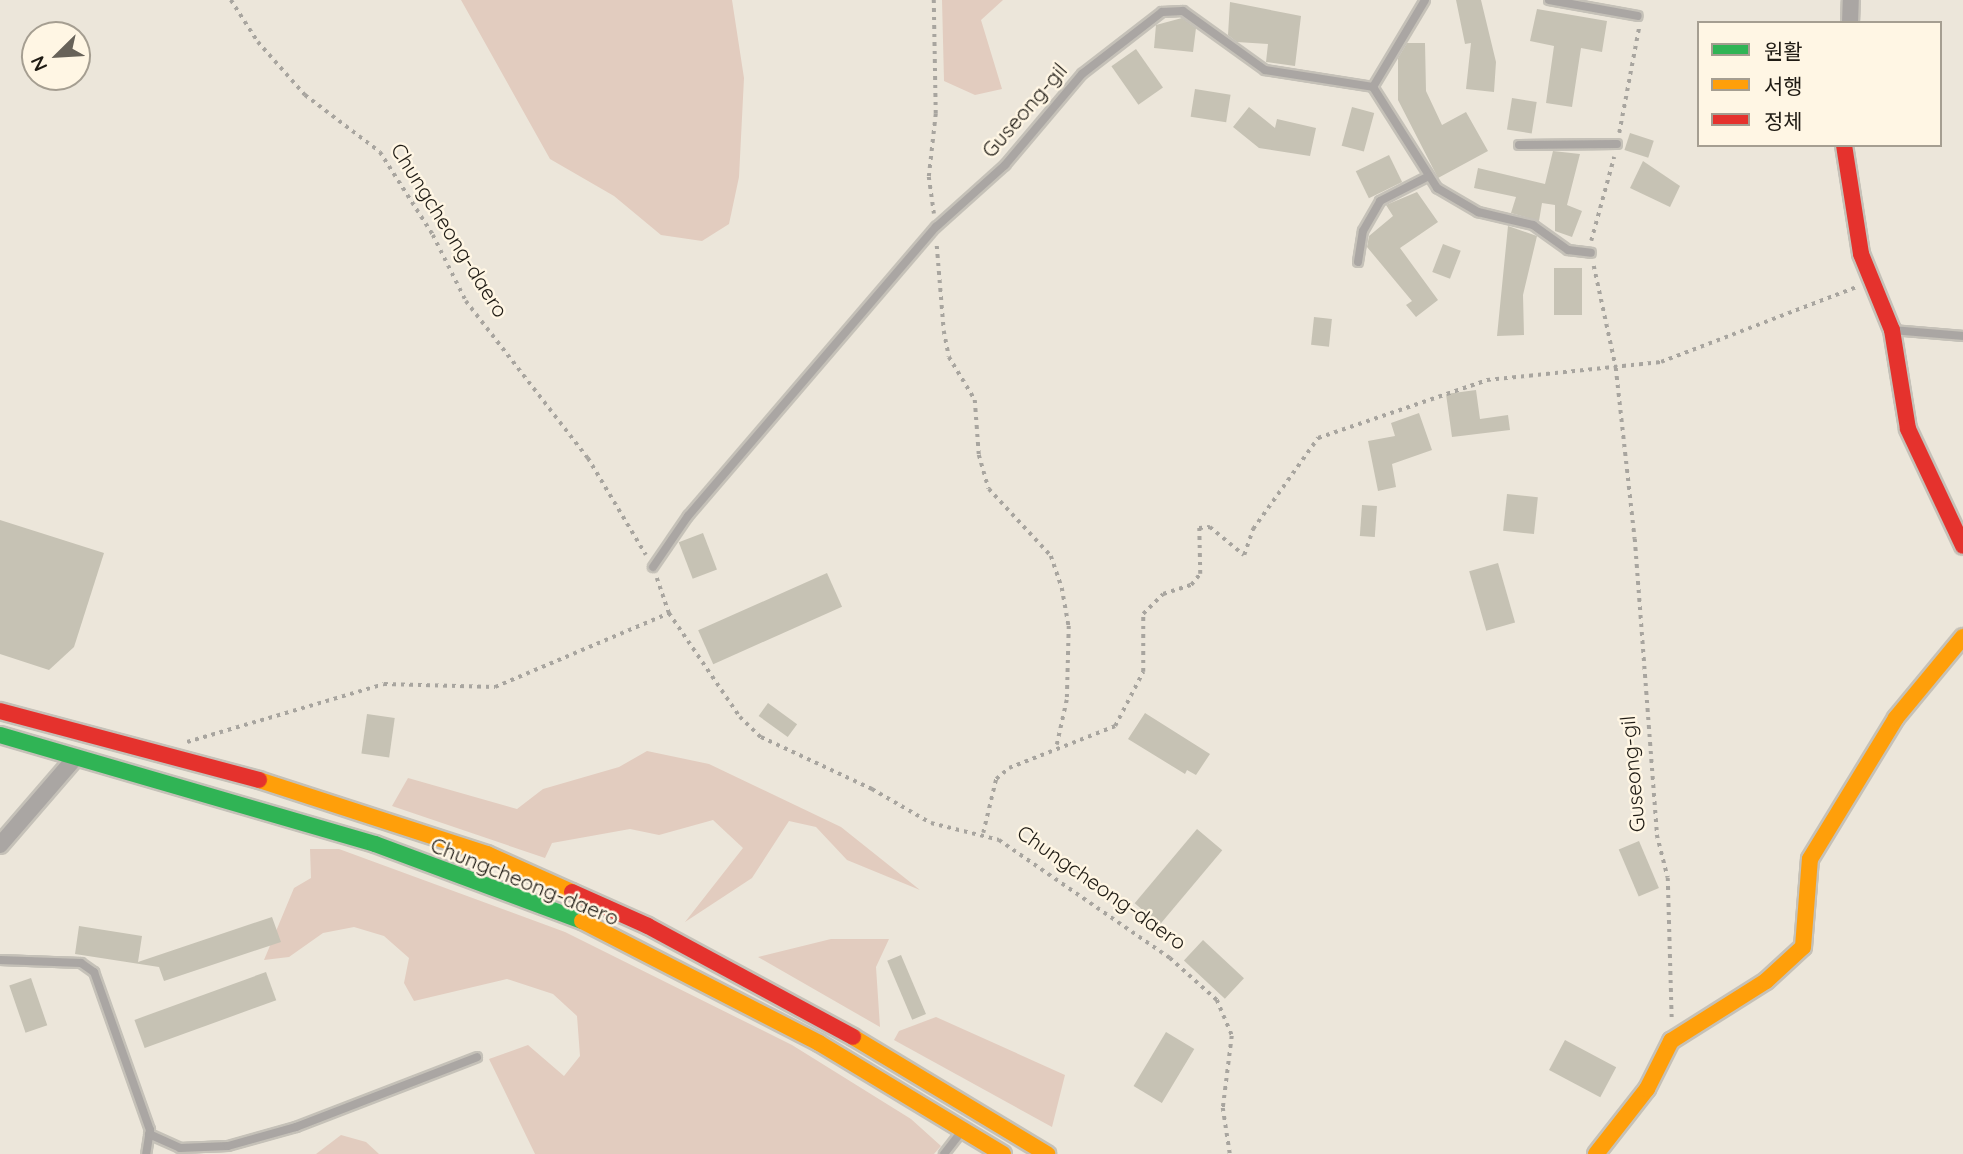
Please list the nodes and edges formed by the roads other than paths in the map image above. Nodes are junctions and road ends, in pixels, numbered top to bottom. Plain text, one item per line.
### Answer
1 (1549, 0) edge
2 (1851, 0) edge
3 (1423, 1) edge
4 (1638, 16) road end
5 (1850, 21) edge
6 (1373, 87) junction
7 (1617, 144) road end
8 (1519, 145) dead end
9 (1844, 147) edge
10 (1429, 176) junction
11 (1591, 253) road end
12 (1358, 262) dead end
13 (1892, 330) junction
14 (1963, 336) edge
15 (1963, 546) edge
16 (653, 567) road end
17 (1963, 637) edge
18 (0, 711) edge
19 (0, 735) edge
20 (76, 757) junction
21 (0, 845) edge
22 (0, 960) edge
23 (477, 1057) dead end
24 (964, 1129) junction
25 (149, 1134) junction
26 (146, 1154) edge
27 (944, 1154) edge
28 (1003, 1154) edge
29 (1047, 1154) edge
30 (1596, 1154) edge

1 - 4 lane
2 - 5 street
3 - 6 lane
6 - 10 lane
6 - 16 lane, Guseong-gil
7 - 8 lane
9 - 13 main road
10 - 11 lane
10 - 12 lane
13 - 14 lane
13 - 15 main road
17 - 30 main road
18 - 29 main road, Chungcheong-daero
19 - 20 main road, Chungcheong-daero
20 - 21 street
20 - 24 main road, Chungcheong-daero
22 - 25 lane
23 - 25 lane
24 - 27 lane
24 - 28 main road, Chungcheong-daero
25 - 26 lane

